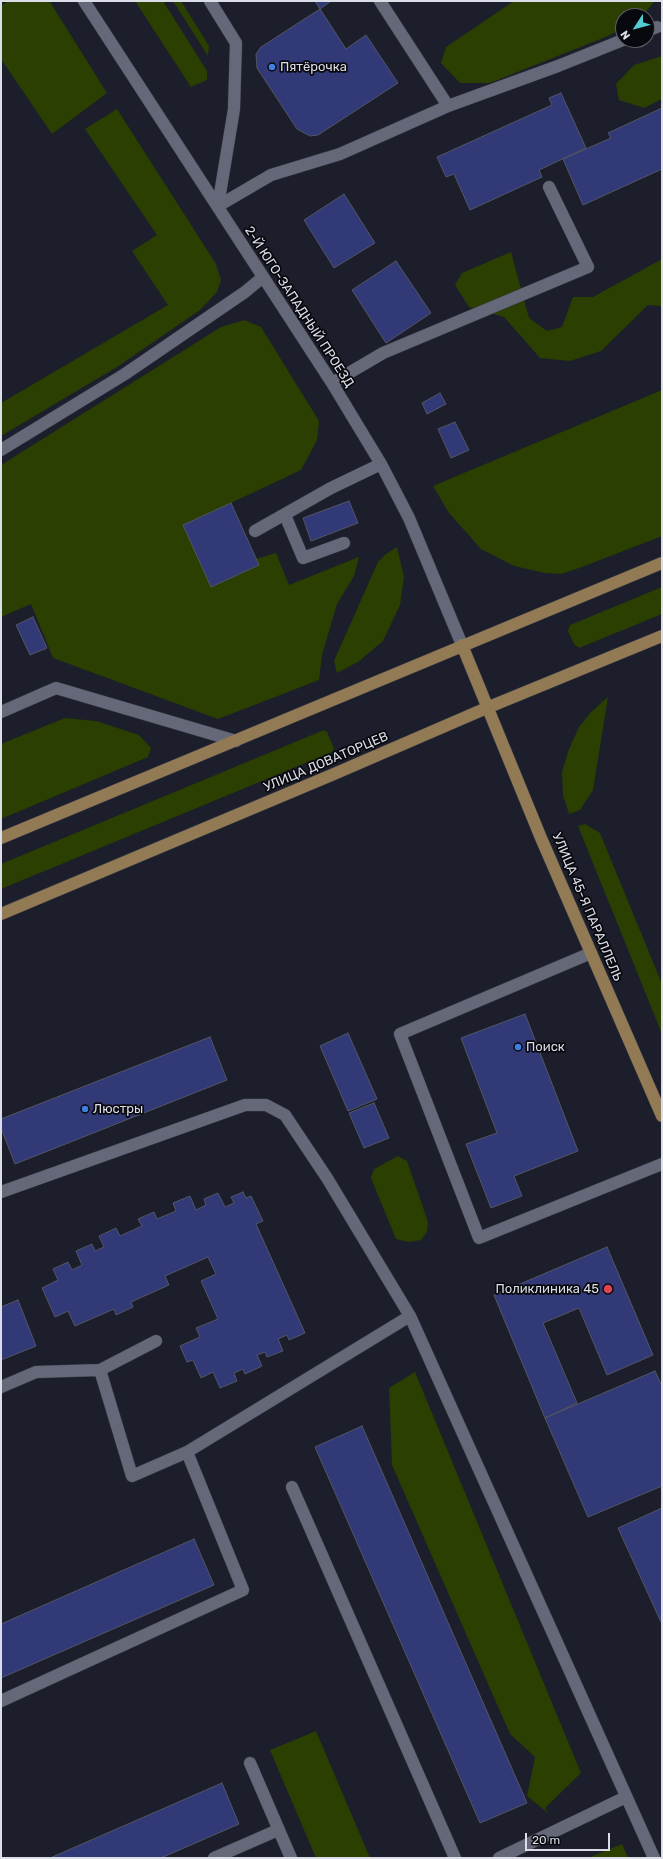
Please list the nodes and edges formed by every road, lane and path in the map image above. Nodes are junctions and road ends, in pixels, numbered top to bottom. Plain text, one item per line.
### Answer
1 (84, 1) edge
2 (210, 1) edge
3 (380, 1) edge
4 (615, 43) edge
5 (448, 106) junction
6 (549, 188) dead end
7 (218, 206) junction
8 (263, 277) junction
9 (332, 382) junction
10 (1, 450) edge
11 (381, 464) junction
12 (285, 515) junction
13 (255, 531) dead end
14 (344, 543) dead end
15 (662, 563) edge
16 (662, 636) edge
17 (462, 645) junction
18 (489, 707) junction
19 (1, 712) edge
20 (236, 741) junction
21 (1, 838) edge
22 (1, 914) edge
23 (592, 953) junction
24 (662, 1116) edge
25 (662, 1164) edge
26 (1, 1192) edge
27 (410, 1316) junction
28 (156, 1341) dead end
29 (100, 1370) junction
30 (1, 1387) edge
31 (187, 1452) junction
32 (292, 1487) dead end
33 (1, 1701) edge
34 (250, 1764) dead end
35 (626, 1796) junction
36 (278, 1830) junction
37 (214, 1858) edge
38 (291, 1858) edge
39 (455, 1858) edge
40 (499, 1858) edge
41 (654, 1858) edge

1 - 7 street, 2-Й ЮГО-ЗАПАДНЫЙ ПРОЕЗД
2 - 7 street
3 - 5 street
4 - 5 street
5 - 7 street
6 - 9 street
7 - 8 street, 2-Й ЮГО-ЗАПАДНЫЙ ПРОЕЗД
8 - 9 street, 2-Й ЮГО-ЗАПАДНЫЙ ПРОЕЗД
8 - 10 street
9 - 11 street, 2-Й ЮГО-ЗАПАДНЫЙ ПРОЕЗД
11 - 12 street
11 - 17 street, 2-Й ЮГО-ЗАПАДНЫЙ ПРОЕЗД
12 - 13 street
12 - 14 street
15 - 17 main road
16 - 18 main road, УЛИЦА ДОВАТОРЦЕВ
17 - 18 main road, УЛИЦА 45-Я ПАРАЛЛЕЛЬ
17 - 20 main road
18 - 22 main road, УЛИЦА ДОВАТОРЦЕВ
18 - 23 main road, УЛИЦА 45-Я ПАРАЛЛЕЛЬ
19 - 20 street
20 - 21 main road
23 - 24 main road, УЛИЦА 45-Я ПАРАЛЛЕЛЬ
23 - 25 street
26 - 27 street
27 - 31 street
27 - 35 street
28 - 29 street
29 - 30 street
29 - 31 street
31 - 33 street
32 - 39 street
34 - 36 street
35 - 40 street
35 - 41 street
36 - 37 street
36 - 38 street

